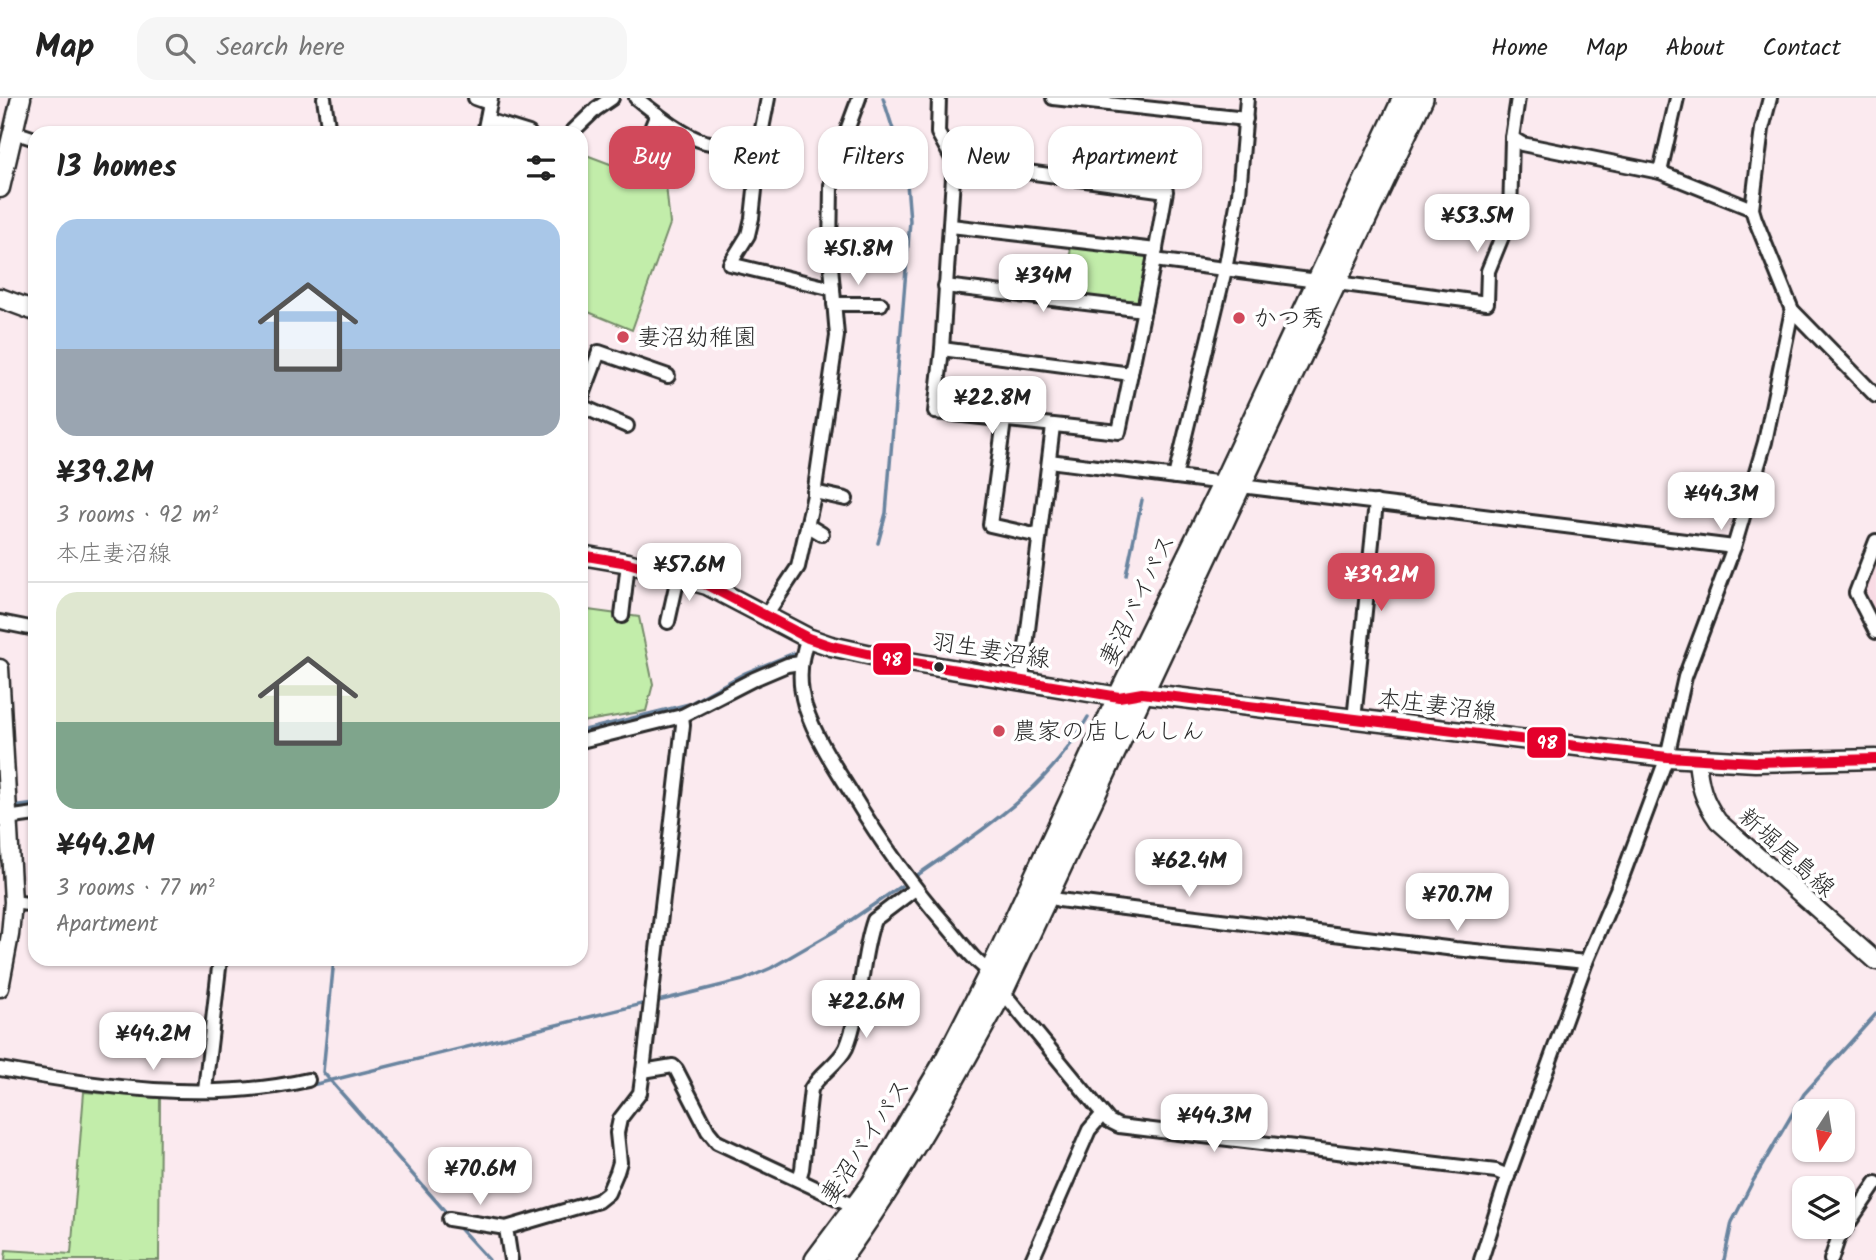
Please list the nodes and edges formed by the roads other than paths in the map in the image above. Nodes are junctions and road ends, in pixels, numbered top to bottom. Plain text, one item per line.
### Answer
1 (21, 98) edge
2 (324, 98) edge
3 (475, 98) edge
4 (612, 98) edge
5 (636, 98) edge
6 (768, 98) edge
7 (859, 98) edge
8 (939, 98) edge
9 (1053, 98) edge
10 (1247, 98) edge
11 (1404, 98) edge
12 (1422, 98) edge
13 (1518, 98) edge
14 (1677, 98) edge
15 (1770, 98) edge
16 (490, 101) edge
17 (657, 114) junction
18 (1246, 119) junction
19 (328, 126) edge
20 (486, 126) edge
21 (578, 126) edge
22 (652, 126) edge
23 (763, 126) edge
24 (14, 132) junction
25 (28, 137) edge
26 (1511, 138) junction
27 (942, 140) edge
28 (709, 142) edge
29 (1660, 172) junction
30 (1034, 173) edge
31 (0, 188) edge
32 (755, 189) edge
33 (953, 189) edge
34 (1752, 209) junction
35 (951, 226) junction
36 (1155, 255) junction
37 (1225, 270) junction
38 (1327, 282) junction
39 (945, 286) junction
40 (833, 289) junction
41 (0, 298) edge
42 (834, 304) junction
43 (881, 304) dead end
44 (28, 308) edge
45 (1144, 310) junction
46 (1793, 310) junction
47 (942, 349) junction
48 (1131, 374) junction
49 (668, 376) dead end
50 (588, 381) edge
51 (1876, 396) edge
52 (588, 409) edge
53 (1004, 421) junction
54 (627, 426) dead end
55 (1053, 426) junction
56 (1049, 461) junction
57 (1175, 477) junction
58 (1232, 484) junction
59 (814, 492) junction
60 (846, 499) dead end
61 (1376, 502) junction
62 (807, 525) junction
63 (822, 534) dead end
64 (1039, 536) junction
65 (1876, 541) edge
66 (1734, 547) junction
67 (588, 556) edge
68 (628, 564) junction
69 (678, 577) junction
70 (766, 615) junction
71 (622, 616) dead end
72 (0, 622) edge
73 (668, 622) dead end
74 (28, 628) edge
75 (1876, 632) edge
76 (808, 638) junction
77 (800, 663) junction
78 (0, 668) edge
79 (1021, 680) junction
80 (1142, 693) junction
81 (1119, 696) junction
82 (682, 716) junction
83 (1354, 720) junction
84 (588, 739) edge
85 (1667, 757) junction
86 (1876, 758) edge
87 (1697, 759) junction
88 (28, 815) edge
89 (5, 819) edge
90 (915, 889) junction
91 (1047, 895) junction
92 (13, 902) junction
93 (28, 904) edge
94 (1876, 961) edge
95 (1586, 962) junction
96 (219, 966) edge
97 (991, 972) junction
98 (0, 988) edge
99 (1002, 991) junction
100 (0, 1069) edge
101 (643, 1071) junction
102 (308, 1080) dead end
103 (205, 1090) junction
104 (1102, 1114) junction
105 (1508, 1176) junction
106 (799, 1179) junction
107 (1876, 1183) edge
108 (856, 1207) junction
109 (449, 1219) dead end
110 (506, 1228) junction
111 (511, 1260) edge
112 (816, 1260) edge
113 (839, 1260) edge
114 (1032, 1260) edge
115 (1481, 1260) edge
116 (1830, 1260) edge

1 - 24 main road
2 - 19 street
3 - 16 street
4 - 21 street
5 - 17 street
6 - 23 street
7 - 40 street
8 - 27 street
9 - 18 street
10 - 18 street
11 - 38 highway, 妻沼バイパス
12 - 38 highway, 妻沼バイパス
13 - 26 street
14 - 29 street
15 - 34 street
16 - 20 street
17 - 22 street
17 - 28 street
18 - 37 street
24 - 25 street
24 - 31 main road
26 - 29 street
26 - 38 street
29 - 34 street
30 - 36 street
32 - 40 street
33 - 35 street
34 - 46 street
35 - 36 street
35 - 39 street
36 - 37 street
36 - 45 street
37 - 38 street
37 - 57 street
38 - 58 highway, 妻沼バイパス
39 - 45 street
39 - 47 street
40 - 42 street
41 - 44 main road
42 - 43 street
42 - 59 street
45 - 48 street
46 - 51 street
46 - 66 street
47 - 48 street
47 - 53 street
48 - 55 street
49 - 50 street
52 - 54 street
53 - 55 street
53 - 64 street
55 - 56 street
56 - 57 street
56 - 64 street
57 - 58 street
58 - 61 street
58 - 80 highway, 妻沼バイパス
58 - 81 highway, 妻沼バイパス
59 - 60 street
59 - 62 street
61 - 66 street
61 - 83 street
62 - 63 street
62 - 70 street
64 - 79 street
65 - 75 street
66 - 85 street
67 - 68 main road, 羽生妻沼線
68 - 69 main road, 羽生妻沼線
68 - 71 street
69 - 70 main road, 羽生妻沼線
69 - 73 street
70 - 76 main road, 羽生妻沼線
72 - 74 street
76 - 77 street
76 - 79 main road, 羽生妻沼線
77 - 82 street
77 - 90 street
78 - 89 main road
79 - 81 main road, 羽生妻沼線
80 - 81 main road, 本庄妻沼線
80 - 83 main road, 本庄妻沼線
80 - 91 highway, 妻沼バイパス
81 - 97 highway, 妻沼バイパス
82 - 84 street
82 - 101 street
83 - 85 main road, 本庄妻沼線
85 - 87 main road, 本庄妻沼線
85 - 95 street
86 - 87 main road, 本庄妻沼線
87 - 94 main road, 新堀尾島線
88 - 89 street
89 - 92 main road
90 - 97 street
90 - 106 street
91 - 95 street
91 - 99 highway, 妻沼バイパス
92 - 93 street
92 - 98 main road
95 - 105 street
96 - 103 street
97 - 108 highway, 妻沼バイパス
99 - 104 street
99 - 113 highway, 妻沼バイパス
100 - 103 street
101 - 106 street
101 - 110 street
102 - 103 street
104 - 105 street
104 - 114 street
105 - 115 street
106 - 108 street
107 - 116 street
108 - 112 highway, 妻沼バイパス
109 - 110 street
110 - 111 street

